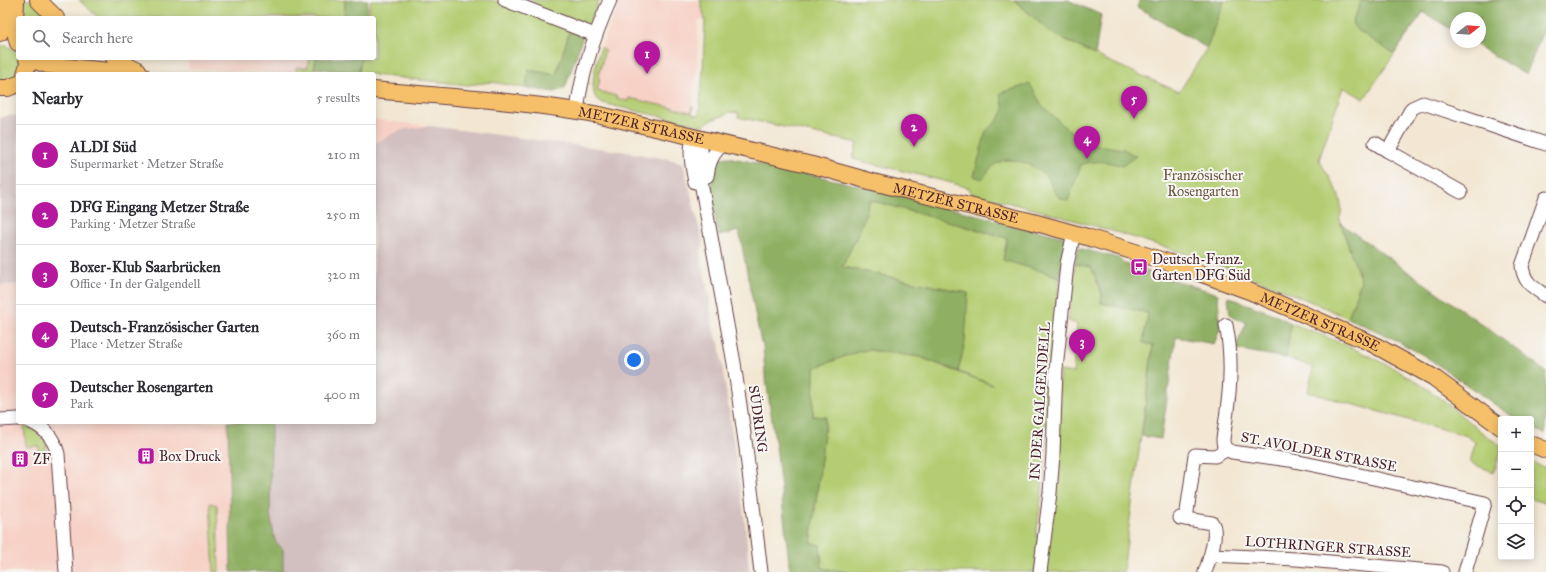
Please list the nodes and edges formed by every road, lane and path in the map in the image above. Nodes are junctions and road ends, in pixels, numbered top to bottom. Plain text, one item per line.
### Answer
1 (6, 0) edge
2 (16, 0) edge
3 (38, 0) edge
4 (505, 0) edge
5 (610, 0) edge
6 (54, 16) edge
7 (0, 33) edge
8 (595, 35) junction
9 (16, 37) edge
10 (0, 39) edge
11 (16, 42) edge
12 (27, 60) edge
13 (34, 60) edge
14 (118, 60) edge
15 (26, 72) edge
16 (120, 72) edge
17 (142, 72) edge
18 (16, 85) edge
19 (0, 88) edge
20 (376, 90) edge
21 (576, 110) junction
22 (696, 138) junction
23 (1375, 143) dead end
24 (723, 144) junction
25 (1546, 144) edge
26 (1388, 151) junction
27 (1460, 192) dead end
28 (1546, 198) edge
29 (704, 200) junction
30 (1074, 234) junction
31 (717, 271) junction
32 (1546, 296) edge
33 (1226, 325) dead end
34 (16, 419) edge
35 (0, 420) edge
36 (35, 424) edge
37 (1498, 425) edge
38 (1534, 445) edge
39 (1226, 450) junction
40 (1546, 450) edge
41 (1211, 555) junction
42 (1421, 571) edge
43 (66, 572) edge
44 (761, 572) edge
45 (1040, 572) edge
46 (1205, 572) edge
47 (1442, 572) edge
48 (1465, 572) edge

1 - 7 main road
2 - 9 main road
3 - 6 main road
4 - 8 street
5 - 8 street
8 - 21 street
10 - 11 main road
12 - 15 main road
13 - 16 main road
14 - 17 main road
18 - 19 main road
20 - 21 main road, METZER STRASSE
21 - 22 main road, METZER STRASSE
22 - 24 main road, METZER STRASSE
22 - 29 street, SÜDRING
22 - 31 street, SÜDRING
23 - 26 street
24 - 29 street, SÜDRING
24 - 30 main road, METZER STRASSE
25 - 26 street
26 - 27 street
28 - 32 street
29 - 31 street, SÜDRING
30 - 37 main road, METZER STRASSE
30 - 45 street, IN DER GALGENDELL
31 - 44 street, SÜDRING
33 - 39 street, ST. AVOLDER STRASSE
34 - 35 street
36 - 43 street
38 - 40 main road
39 - 41 street
39 - 48 street, ST. AVOLDER STRASSE
41 - 42 street, LOTHRINGER STRASSE
41 - 46 street
42 - 47 street, LOTHRINGER STRASSE

